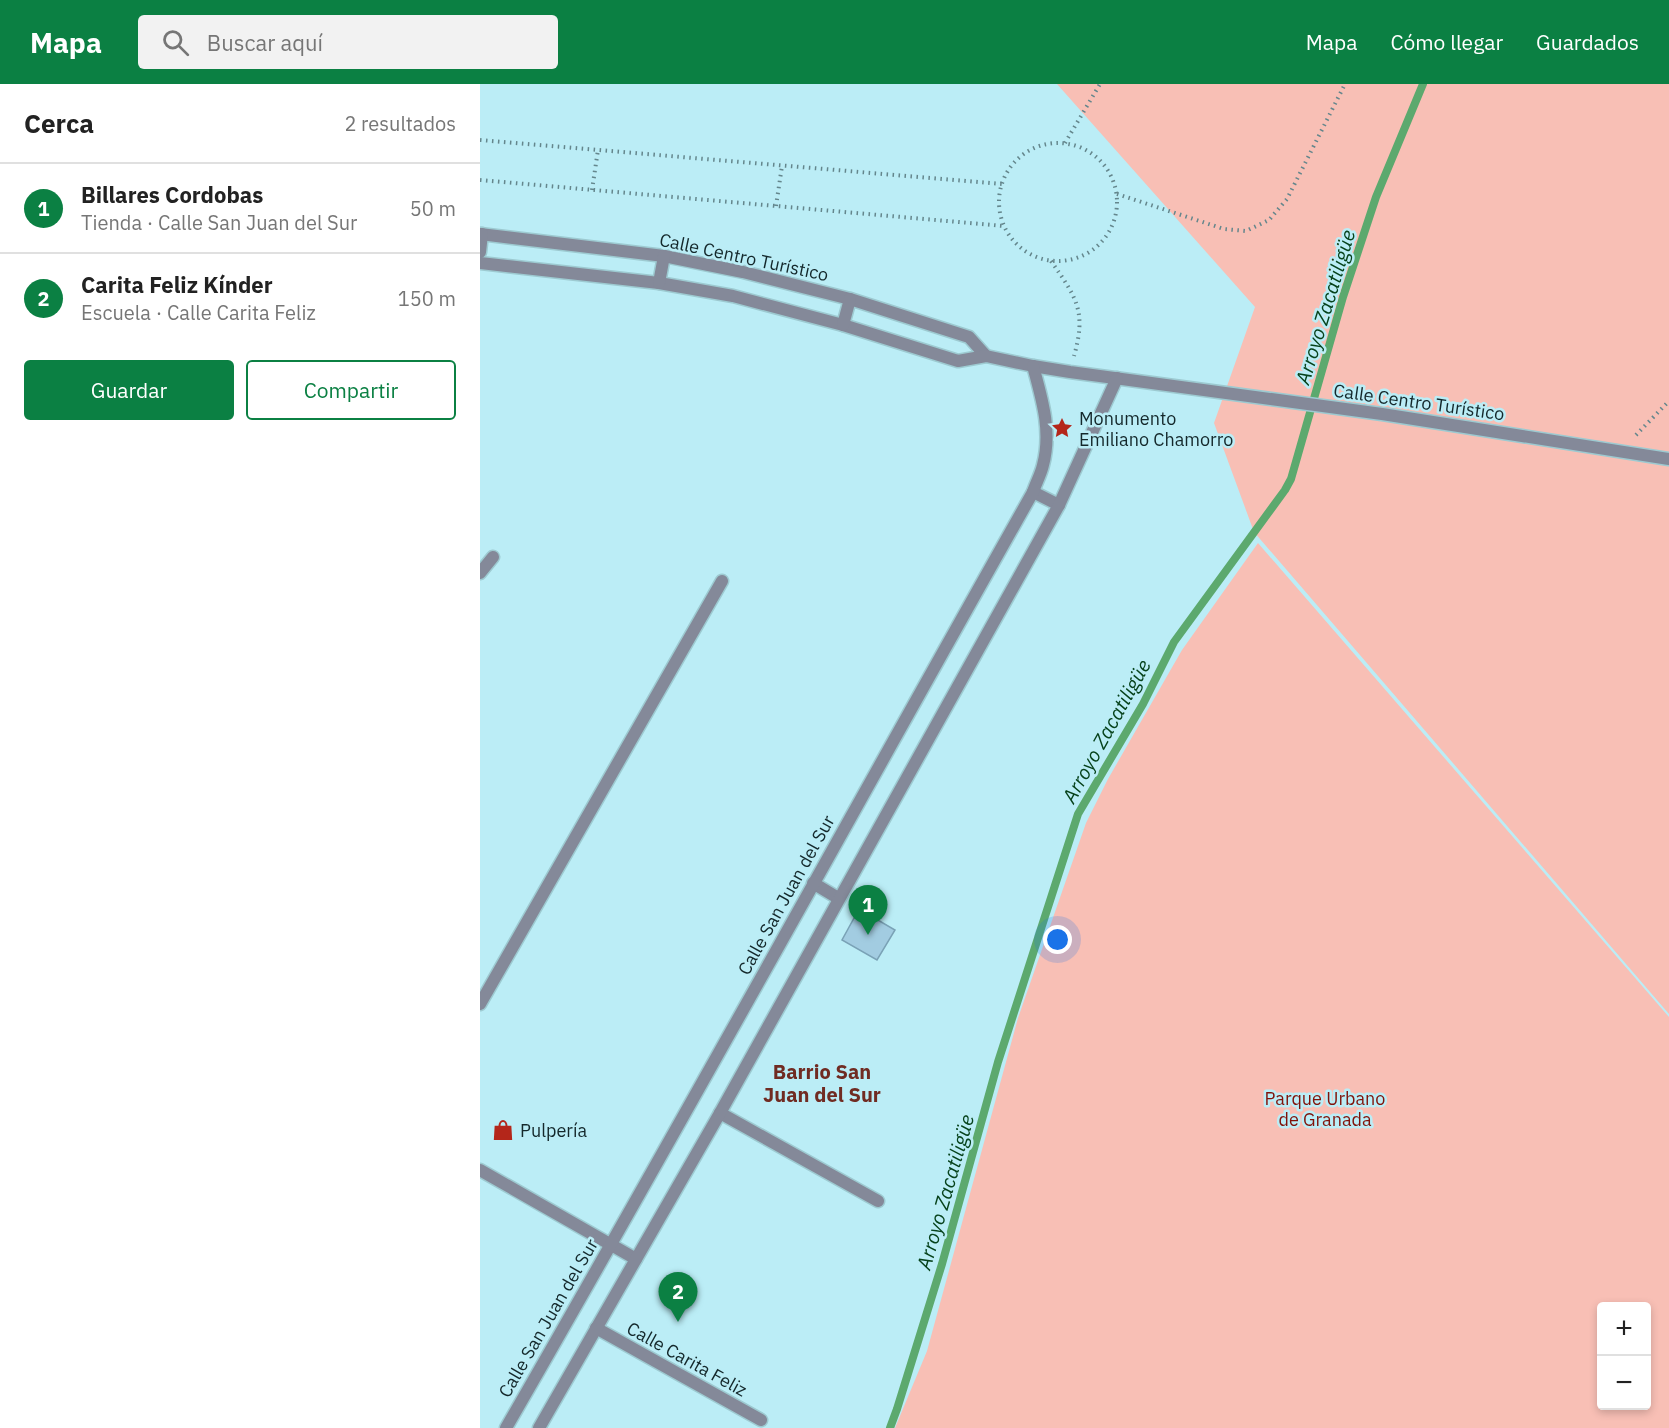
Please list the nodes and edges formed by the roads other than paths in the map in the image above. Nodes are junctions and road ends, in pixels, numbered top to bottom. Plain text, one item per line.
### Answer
1 (481, 234) edge
2 (480, 252) edge
3 (664, 256) junction
4 (480, 262) edge
5 (659, 283) junction
6 (850, 299) junction
7 (843, 325) junction
8 (986, 356) junction
9 (1033, 366) junction
10 (1117, 378) junction
11 (1669, 459) edge
12 (1033, 492) junction
13 (1059, 505) junction
14 (493, 557) dead end
15 (480, 573) edge
16 (722, 581) dead end
17 (813, 883) junction
18 (838, 898) junction
19 (480, 1004) edge
20 (720, 1113) junction
21 (480, 1170) edge
22 (878, 1201) dead end
23 (611, 1245) junction
24 (636, 1260) junction
25 (596, 1328) junction
26 (761, 1420) dead end
27 (506, 1428) edge
28 (539, 1428) edge

1 - 2 street
1 - 3 street, Calle Centro Turístico
3 - 5 street
3 - 6 street, Calle Centro Turístico
4 - 5 street, Calle Centro Turístico
5 - 7 street, Calle Centro Turístico
6 - 7 street
6 - 8 street, Calle Centro Turístico
7 - 8 street, Calle Centro Turístico
8 - 9 street, Calle Centro Turístico
9 - 10 street, Calle Centro Turístico
9 - 12 street, Calle San Juan del Sur
10 - 11 street, Calle Centro Turístico
10 - 13 street
12 - 13 street
12 - 17 street, Calle San Juan del Sur
13 - 18 street
14 - 15 street
16 - 19 street
17 - 18 street
17 - 23 street, Calle San Juan del Sur
18 - 20 street
20 - 22 street
20 - 24 street
21 - 23 street
23 - 24 street
23 - 27 street, Calle San Juan del Sur
24 - 25 street
25 - 26 street, Calle Carita Feliz
25 - 28 street

